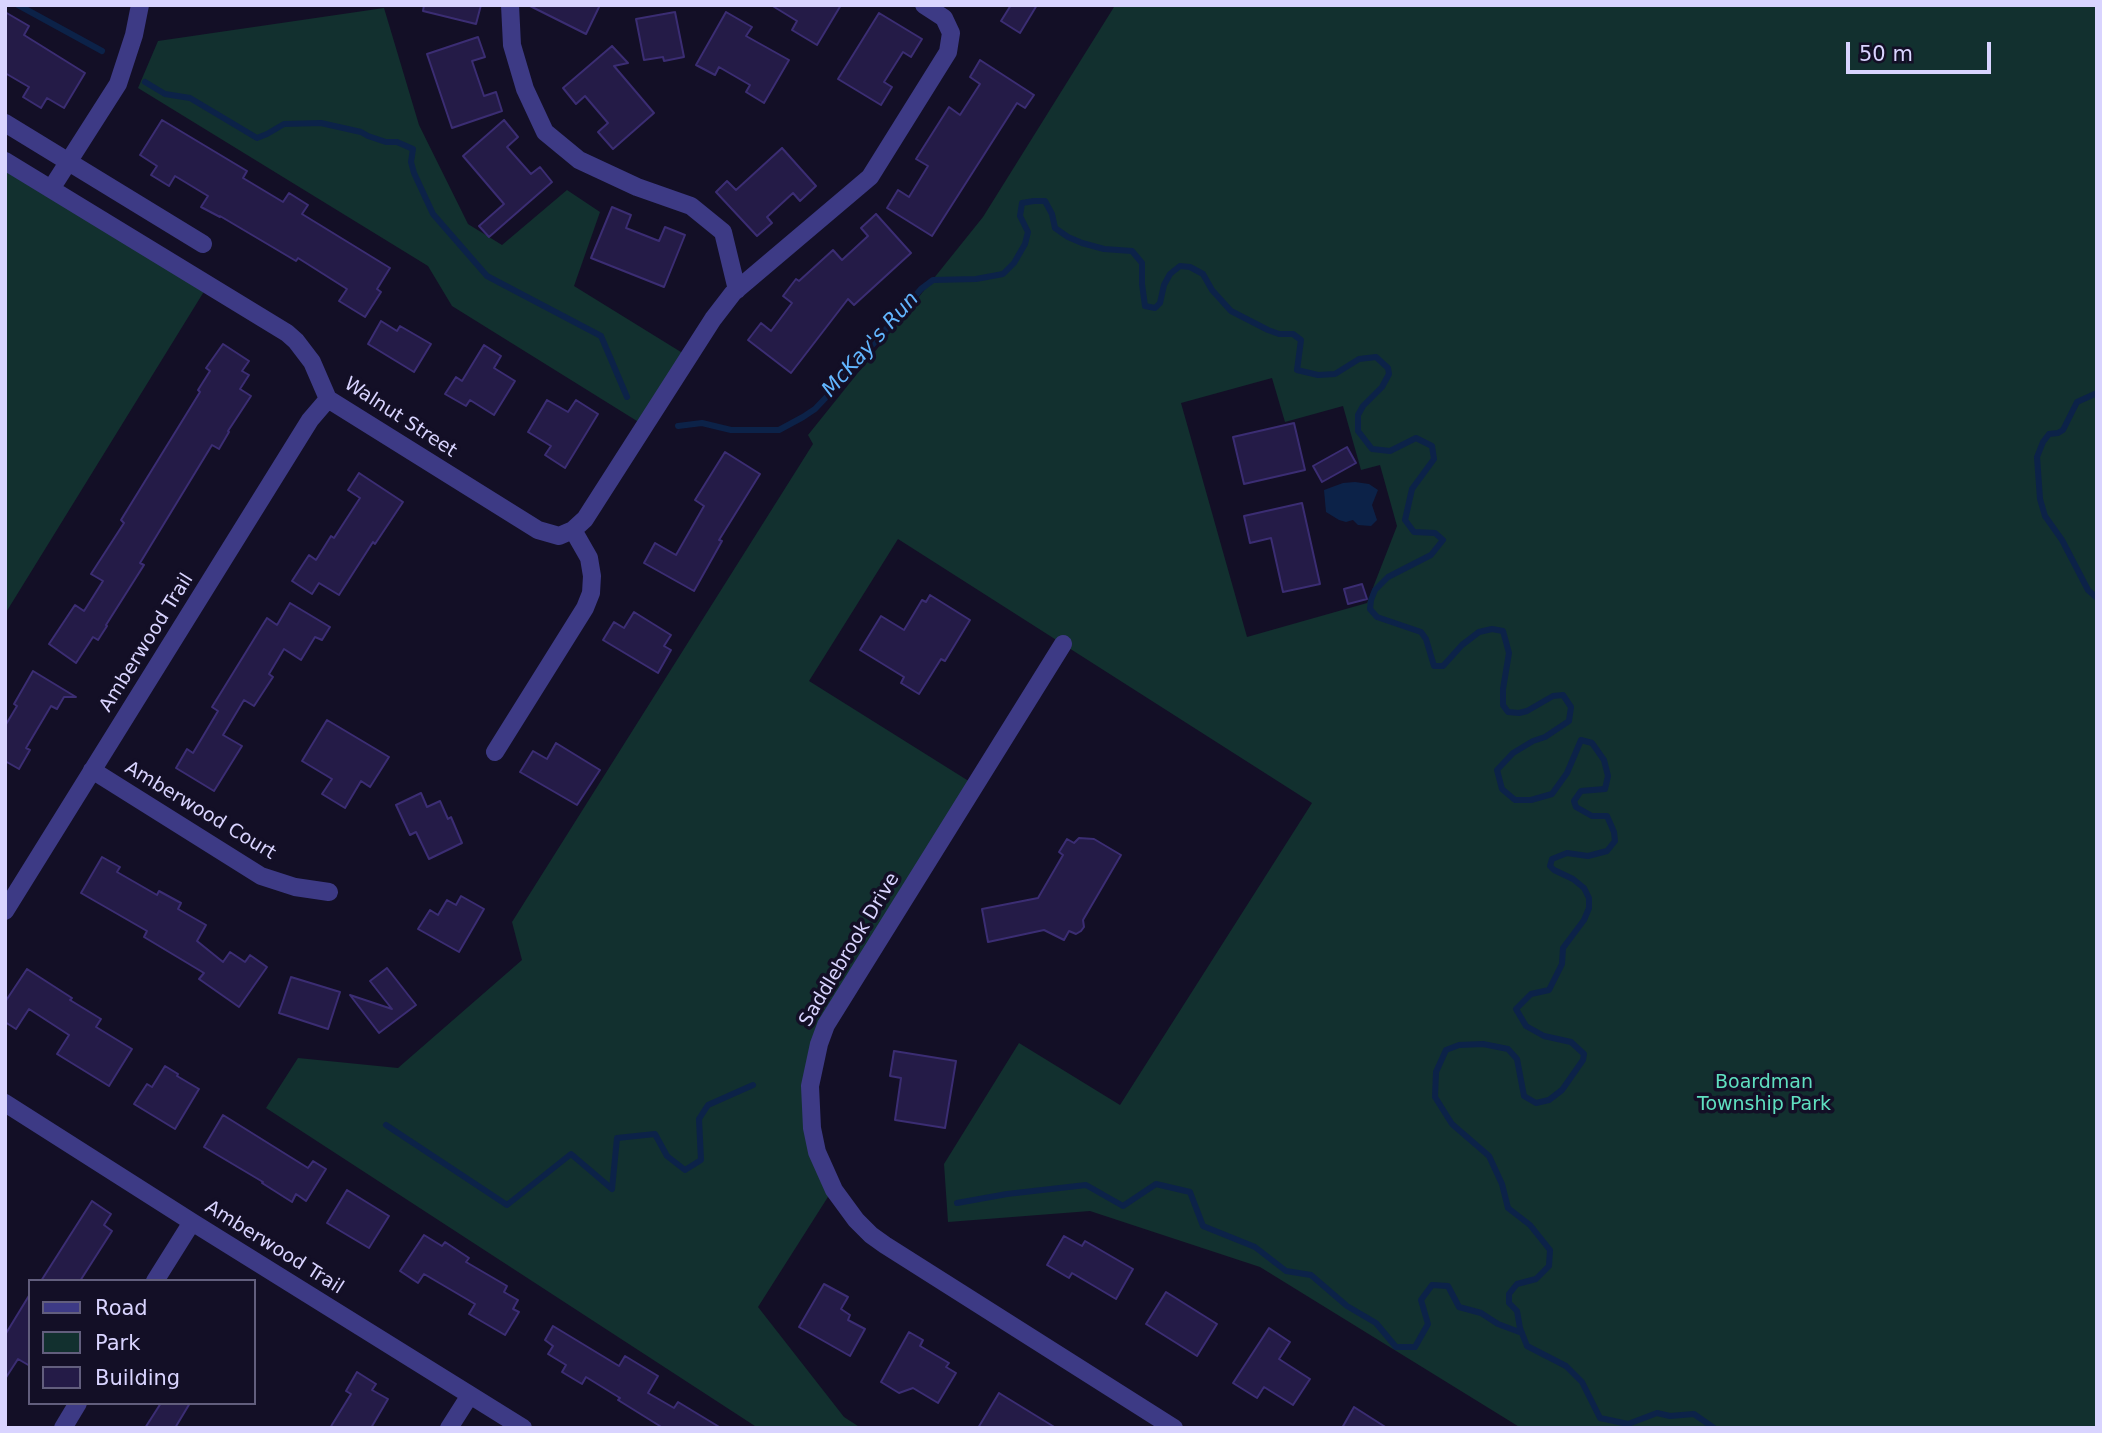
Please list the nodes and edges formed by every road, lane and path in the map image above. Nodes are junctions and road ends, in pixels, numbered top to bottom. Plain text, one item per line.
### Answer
1 (140, 5) edge
2 (510, 5) edge
3 (924, 5) edge
4 (5, 123) edge
5 (69, 161) junction
6 (5, 162) edge
7 (51, 189) junction
8 (203, 244) dead end
9 (737, 290) junction
10 (328, 399) junction
11 (573, 530) junction
12 (1063, 645) dead end
13 (495, 752) dead end
14 (93, 770) junction
15 (329, 892) dead end
16 (5, 911) edge
17 (5, 1103) edge
18 (192, 1222) junction
19 (156, 1279) edge
20 (470, 1395) junction
21 (77, 1405) edge
22 (63, 1428) edge
23 (449, 1428) edge
24 (523, 1428) edge
25 (1174, 1428) edge

1 - 5 street
2 - 9 street
3 - 9 street
4 - 5 street
5 - 7 street
5 - 8 street
6 - 7 street, Walnut Street
7 - 10 street, Walnut Street
9 - 11 street
10 - 11 street, Walnut Street
10 - 14 street, Amberwood Trail
11 - 13 street
12 - 25 street, Saddlebrook Drive
14 - 15 street, Amberwood Court
14 - 16 street, Amberwood Trail
17 - 18 street, Amberwood Trail
18 - 19 street
18 - 20 street, Amberwood Trail
20 - 23 street
20 - 24 street, Amberwood Trail
21 - 22 street

